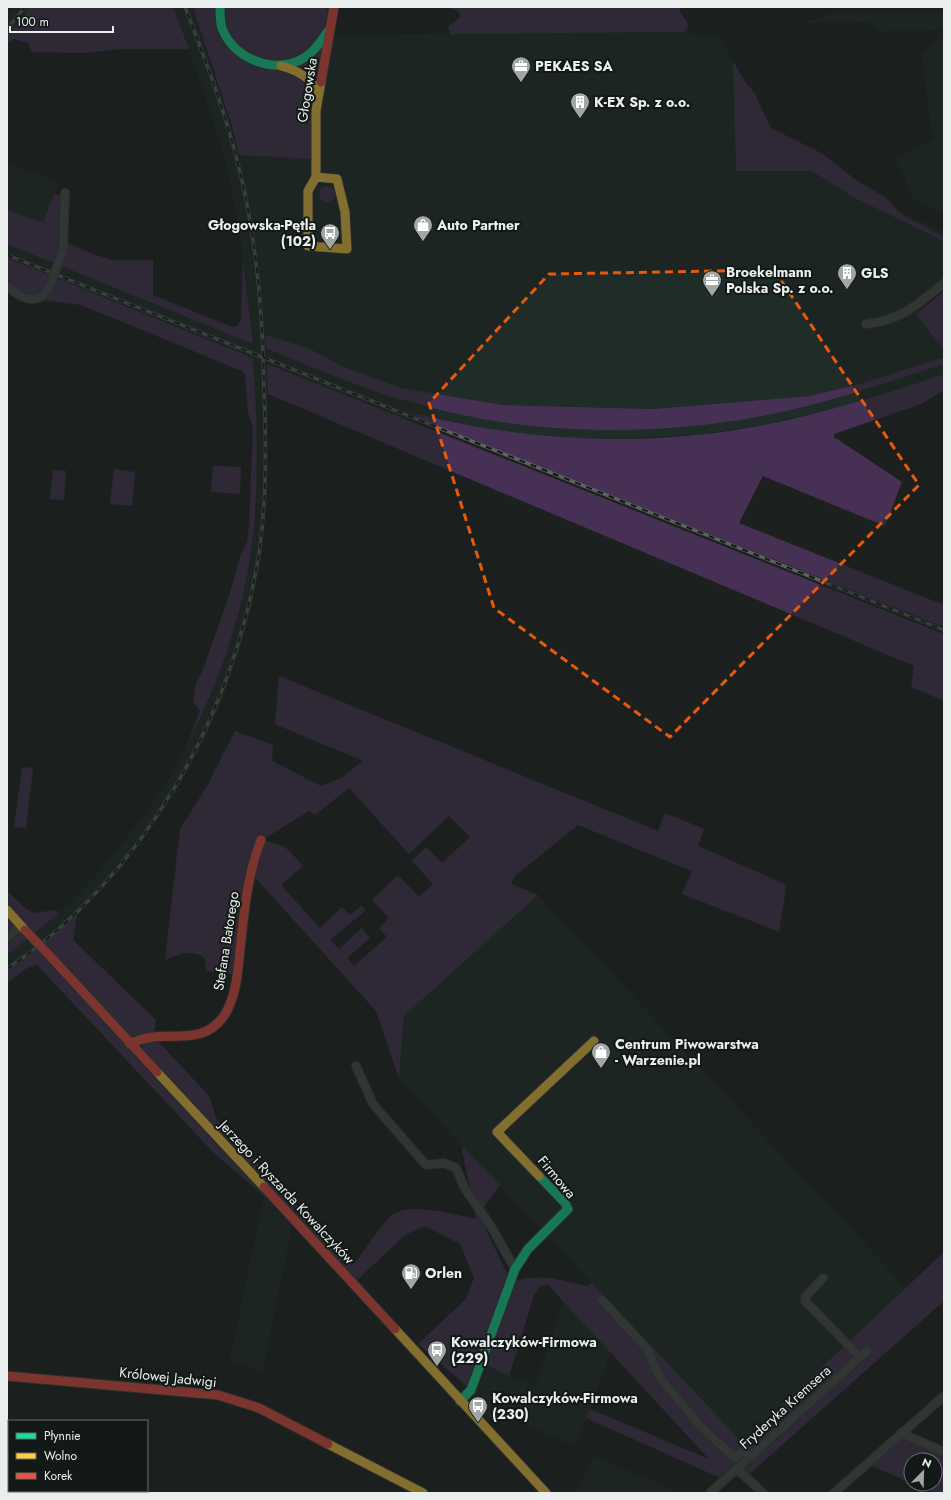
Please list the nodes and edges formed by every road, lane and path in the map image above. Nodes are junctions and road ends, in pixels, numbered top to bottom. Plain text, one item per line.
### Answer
1 (219, 10) edge
2 (333, 11) edge
3 (280, 66) junction
4 (319, 92) junction
5 (316, 177) junction
6 (64, 193) dead end
7 (944, 283) edge
8 (7, 286) edge
9 (866, 324) dead end
10 (261, 840) dead end
11 (7, 910) edge
12 (23, 927) junction
13 (7, 938) edge
14 (594, 1041) dead end
15 (130, 1044) junction
16 (356, 1066) dead end
17 (515, 1270) junction
18 (823, 1278) dead end
19 (602, 1300) dead end
20 (867, 1350) dead end
21 (860, 1357) junction
22 (7, 1376) edge
23 (944, 1396) edge
24 (460, 1401) junction
25 (901, 1433) junction
26 (944, 1452) edge
27 (750, 1457) junction
28 (737, 1469) junction
29 (423, 1493) edge
30 (546, 1493) edge
31 (710, 1493) edge
32 (763, 1493) edge
33 (834, 1493) edge

1 - 3 street
2 - 3 street
2 - 4 street, Głogowska
3 - 4 street
4 - 5 street, Głogowska
5 - 5 street, Głogowska
6 - 8 street, bridge
7 - 9 street
10 - 15 street, Stefana Batorego
11 - 12 street, Jerzego i Ryszarda Kowalczyków
12 - 13 street
12 - 15 street, Jerzego i Ryszarda Kowalczyków, bridge
14 - 17 street, Firmowa
15 - 24 street, Jerzego i Ryszarda Kowalczyków
16 - 17 street
17 - 24 street, Firmowa
18 - 21 street
19 - 27 street
20 - 21 street, Fryderyka Kremsera
21 - 27 street, Fryderyka Kremsera
22 - 29 street, Królowej Jadwigi
23 - 25 street
24 - 30 street, Jerzego i Ryszarda Kowalczyków
25 - 26 street
25 - 33 street
27 - 28 street, Fryderyka Kremsera
28 - 31 street, Fryderyka Kremsera
28 - 32 street, Fryderyka Kremsera

